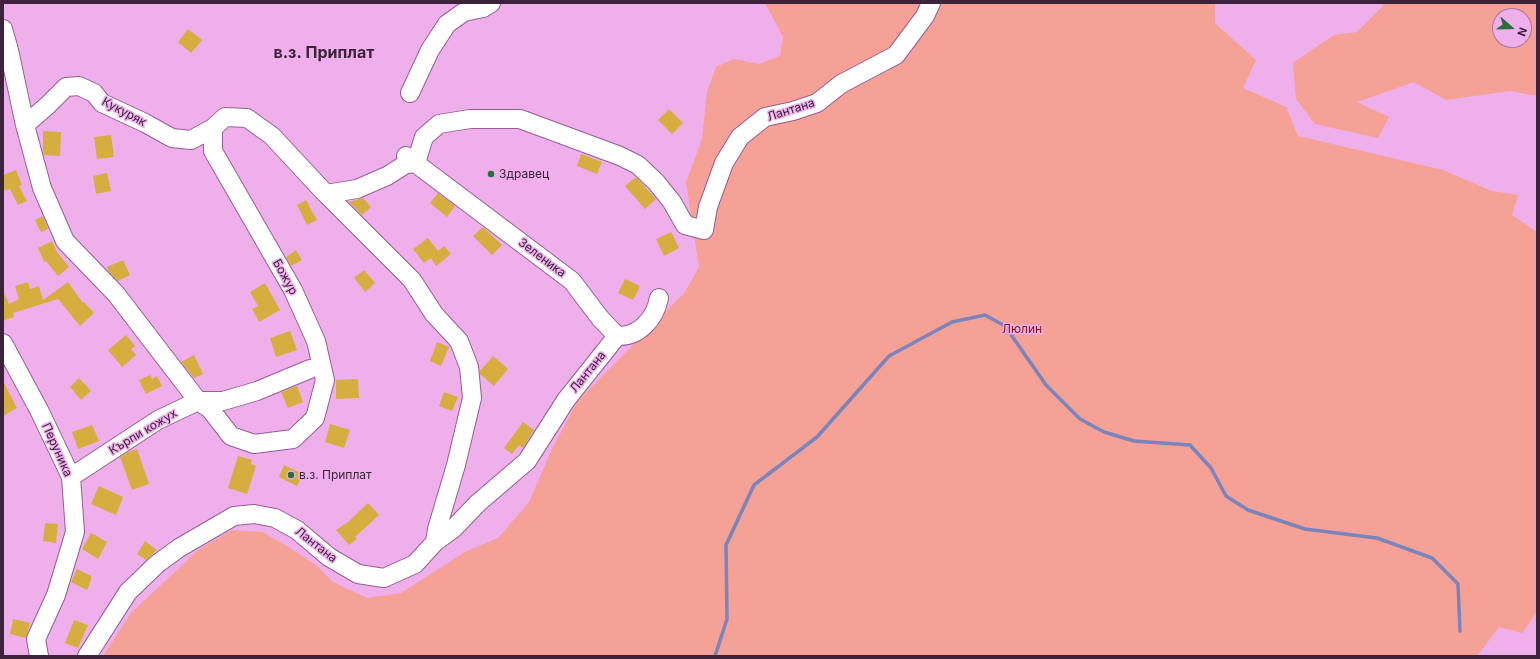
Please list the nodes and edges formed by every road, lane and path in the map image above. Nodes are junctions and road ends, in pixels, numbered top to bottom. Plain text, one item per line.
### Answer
1 (491, 3) edge
2 (931, 9) edge
3 (3, 28) edge
4 (410, 93) dead end
5 (25, 125) junction
6 (213, 128) junction
7 (410, 159) junction
8 (326, 194) junction
9 (659, 298) dead end
10 (617, 336) junction
11 (3, 343) edge
12 (310, 369) dead end
13 (198, 401) junction
14 (71, 477) junction
15 (435, 542) junction
16 (40, 656) edge
17 (87, 656) edge

1 - 4 street
2 - 7 street, Лантана
3 - 5 street, Божур
5 - 6 street, Кукуряк
5 - 13 street, Божур
6 - 8 street
6 - 13 street, Божур
7 - 8 street
7 - 10 street, Зеленика
8 - 15 street
9 - 10 street
10 - 15 street, Лантана
11 - 14 street, Перуника
12 - 13 street, Кърпи кожух
13 - 14 street, Кърпи кожух
14 - 16 street, Перуника
15 - 17 street, Лантана

